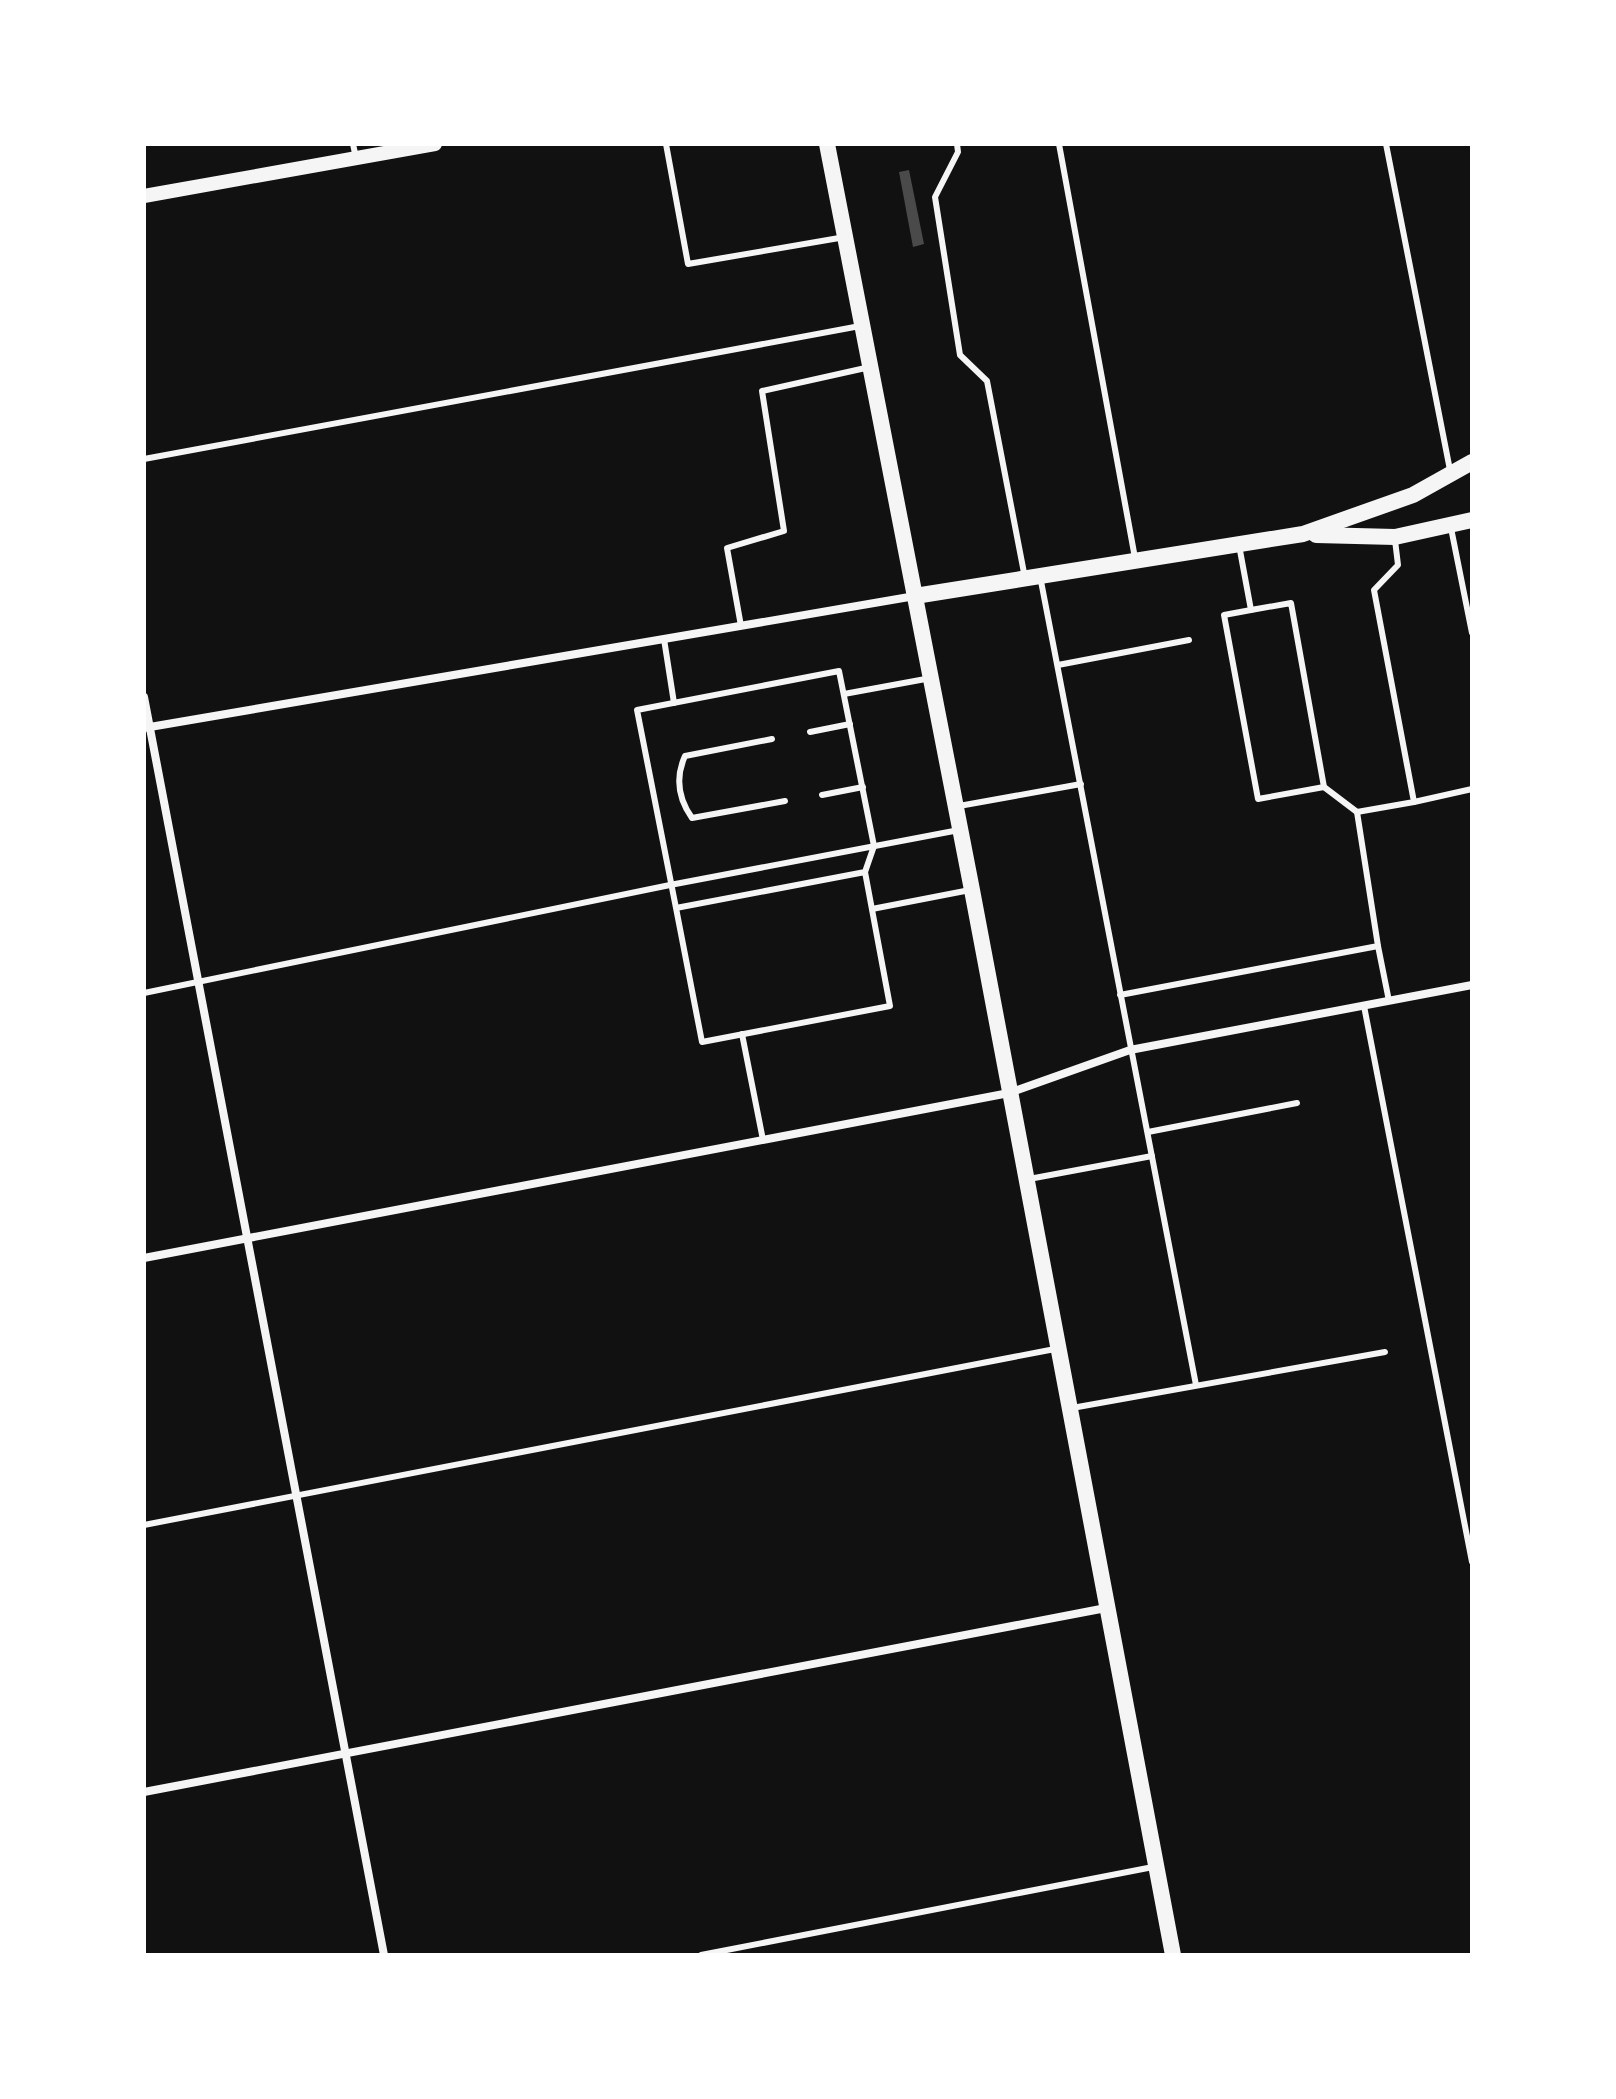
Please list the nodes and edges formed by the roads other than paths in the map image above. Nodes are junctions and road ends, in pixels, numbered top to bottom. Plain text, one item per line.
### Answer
1 (435, 144) edge
2 (666, 144) edge
3 (827, 144) edge
4 (957, 144) edge
5 (1059, 144) edge
6 (1386, 144) edge
7 (354, 151) edge
8 (144, 196) edge
9 (845, 237) junction
10 (863, 326) junction
11 (870, 367) junction
12 (144, 459) edge
13 (1472, 462) edge
14 (1451, 474) junction
15 (1472, 520) edge
16 (1450, 525) junction
17 (1303, 534) junction
18 (1395, 537) junction
19 (1239, 545) junction
20 (1135, 561) junction
21 (1472, 572) edge
22 (1461, 575) junction
23 (1033, 578) junction
24 (915, 596) junction
25 (1251, 610) junction
26 (741, 626) junction
27 (1472, 633) edge
28 (664, 639) junction
29 (1189, 640) dead end
30 (1058, 665) junction
31 (931, 678) junction
32 (844, 694) junction
33 (144, 697) edge
34 (674, 703) junction
35 (850, 724) junction
36 (147, 727) edge
37 (810, 732) dead end
38 (772, 739) dead end
39 (1081, 784) junction
40 (863, 787) junction
41 (1324, 787) junction
42 (1472, 789) edge
43 (822, 795) dead end
44 (785, 801) dead end
45 (1414, 802) junction
46 (955, 807) junction
47 (1357, 812) junction
48 (959, 830) junction
49 (874, 846) junction
50 (865, 872) junction
51 (670, 885) junction
52 (972, 890) junction
53 (676, 908) junction
54 (872, 909) junction
55 (1378, 946) junction
56 (198, 983) junction
57 (1472, 985) edge
58 (144, 993) edge
59 (1120, 995) junction
60 (1389, 1001) junction
61 (1364, 1006) junction
62 (742, 1034) junction
63 (1130, 1050) junction
64 (1009, 1093) junction
65 (1297, 1103) dead end
66 (1148, 1132) junction
67 (763, 1140) junction
68 (1152, 1156) junction
69 (1025, 1180) junction
70 (247, 1238) junction
71 (144, 1258) edge
72 (1058, 1348) junction
73 (1385, 1352) dead end
74 (1196, 1385) junction
75 (1069, 1408) junction
76 (296, 1496) junction
77 (144, 1525) edge
78 (1472, 1562) edge
79 (1106, 1608) junction
80 (345, 1753) junction
81 (144, 1792) edge
82 (1156, 1867) junction
83 (384, 1955) edge
84 (701, 1955) edge
85 (1173, 1955) edge

1 - 7 street
2 - 9 lane
3 - 9 main road
4 - 23 lane
5 - 20 lane
6 - 14 lane
7 - 8 street
9 - 10 main road
10 - 11 main road
10 - 12 lane
11 - 24 main road
11 - 26 lane
13 - 14 main road
14 - 17 main road
15 - 16 main road
16 - 18 main road
16 - 22 lane
17 - 18 main road
17 - 19 main road
18 - 45 lane
19 - 20 main road
19 - 25 lane
20 - 23 main road
21 - 22 lane
22 - 27 lane
23 - 24 main road
23 - 30 lane
24 - 26 street
24 - 31 main road
25 - 41 lane
25 - 41 lane
26 - 28 street
28 - 34 lane
28 - 36 street
29 - 30 lane
30 - 39 lane
31 - 32 lane
31 - 46 main road
32 - 34 lane
32 - 35 lane
33 - 36 street
34 - 51 lane
35 - 37 lane
35 - 40 lane
36 - 56 street
38 - 44 lane
39 - 46 lane
39 - 59 lane
40 - 43 lane
40 - 49 lane
41 - 47 lane
42 - 45 lane
45 - 47 lane
46 - 48 main road
47 - 55 lane
48 - 49 lane
48 - 52 main road
49 - 50 lane
49 - 51 lane
50 - 53 lane
50 - 54 lane
51 - 53 lane
51 - 56 lane
52 - 54 lane
52 - 64 main road
53 - 62 lane
54 - 62 lane
55 - 59 lane
55 - 60 lane
56 - 58 lane
56 - 70 street
57 - 60 street
59 - 63 lane
60 - 61 street
61 - 63 street
61 - 78 lane
62 - 67 lane
63 - 64 street
63 - 66 lane
64 - 67 street
64 - 69 main road
65 - 66 lane
66 - 68 lane
67 - 70 street
68 - 69 lane
68 - 74 lane
69 - 72 main road
70 - 71 street
70 - 76 street
72 - 75 main road
72 - 76 lane
73 - 74 lane
74 - 75 lane
75 - 79 main road
76 - 77 lane
76 - 80 street
79 - 80 street
79 - 82 main road
80 - 81 street
80 - 83 street
82 - 84 lane
82 - 85 main road

